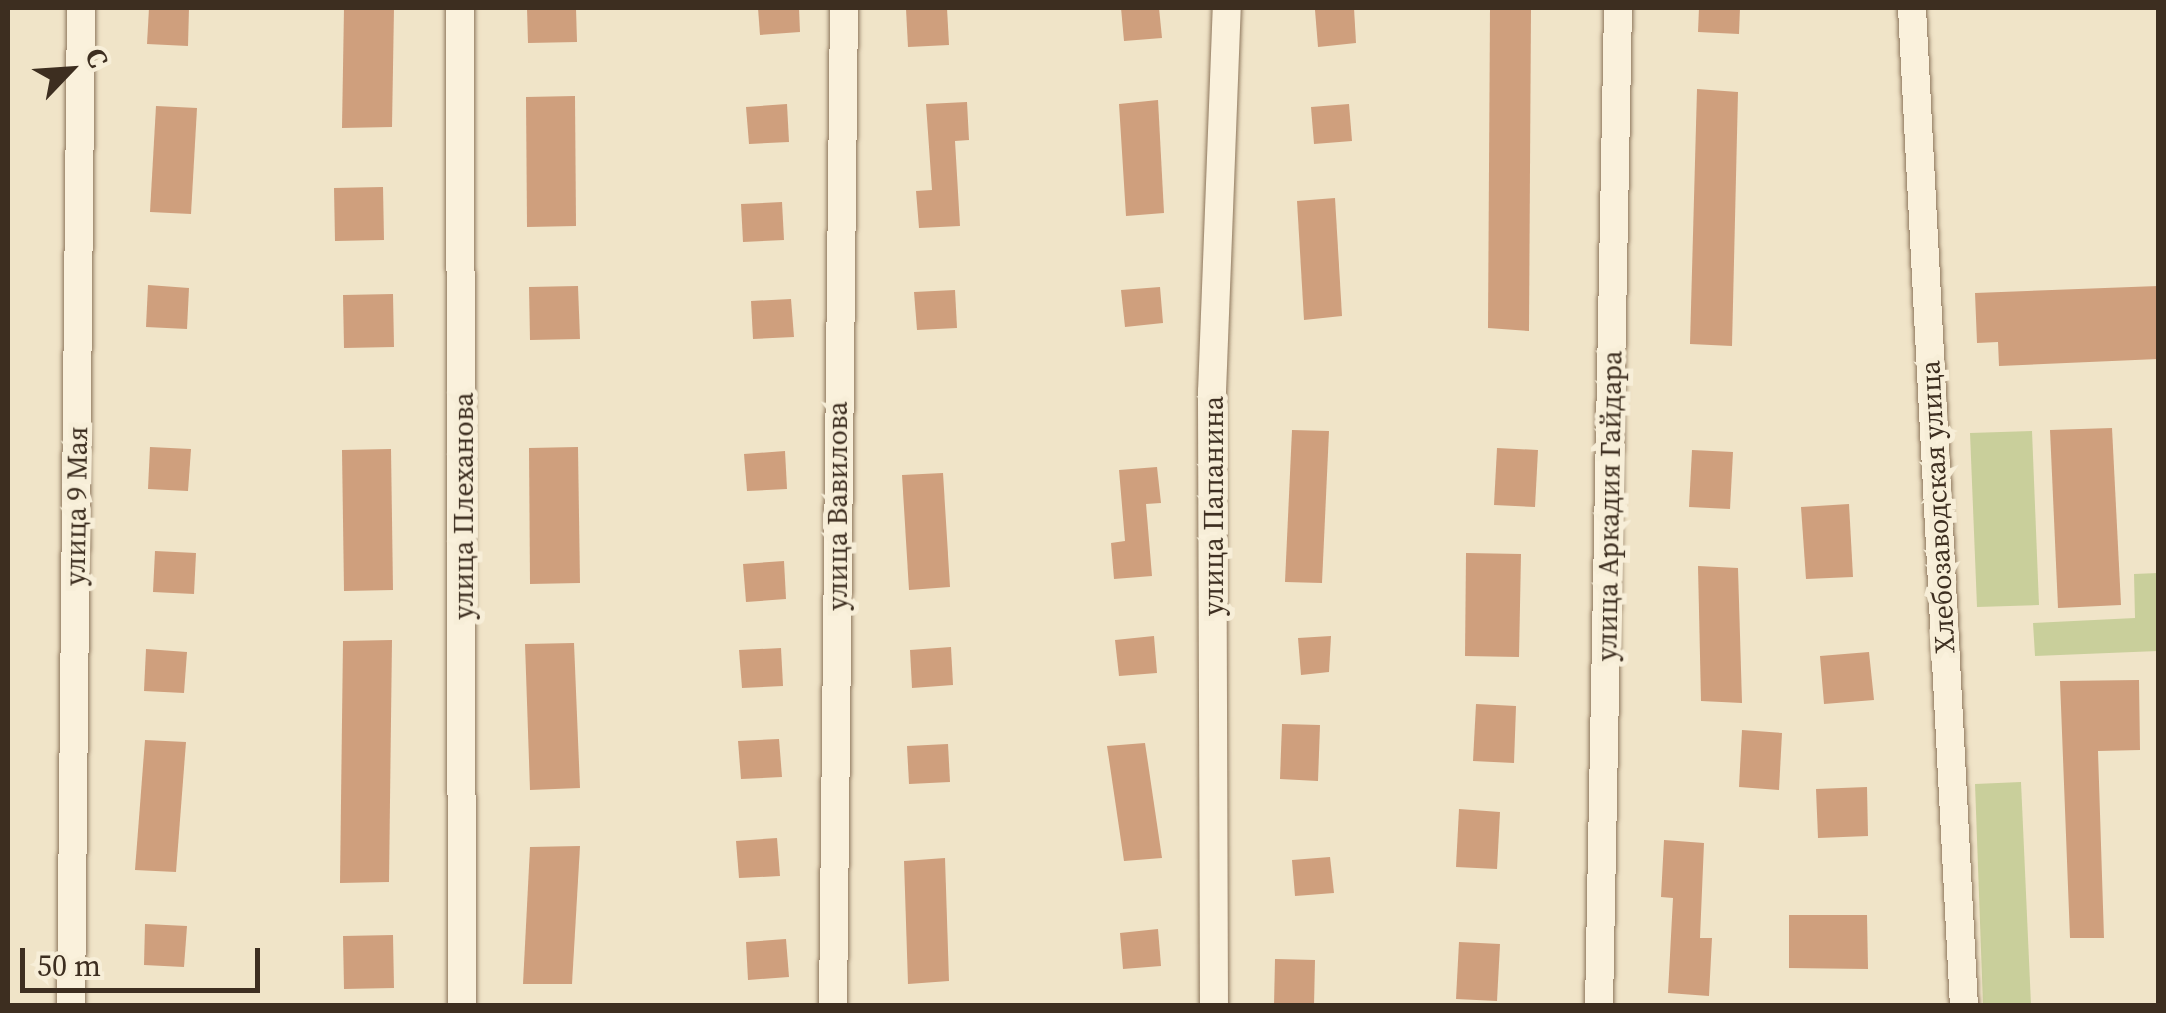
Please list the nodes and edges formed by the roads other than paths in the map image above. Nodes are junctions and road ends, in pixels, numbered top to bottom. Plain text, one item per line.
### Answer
1 (82, 8) edge
2 (460, 8) edge
3 (844, 8) edge
4 (1228, 8) edge
5 (1618, 8) edge
6 (1912, 8) edge
7 (71, 1006) edge
8 (462, 1006) edge
9 (834, 1006) edge
10 (1214, 1006) edge
11 (1600, 1006) edge
12 (1964, 1006) edge

1 - 7 street, улица 9 Мая
2 - 8 street, улица Плеханова
3 - 9 street, улица Вавилова
4 - 10 street, улица Папанина
5 - 11 street, улица Аркадия Гайдара
6 - 12 street, Хлебозаводская улица

